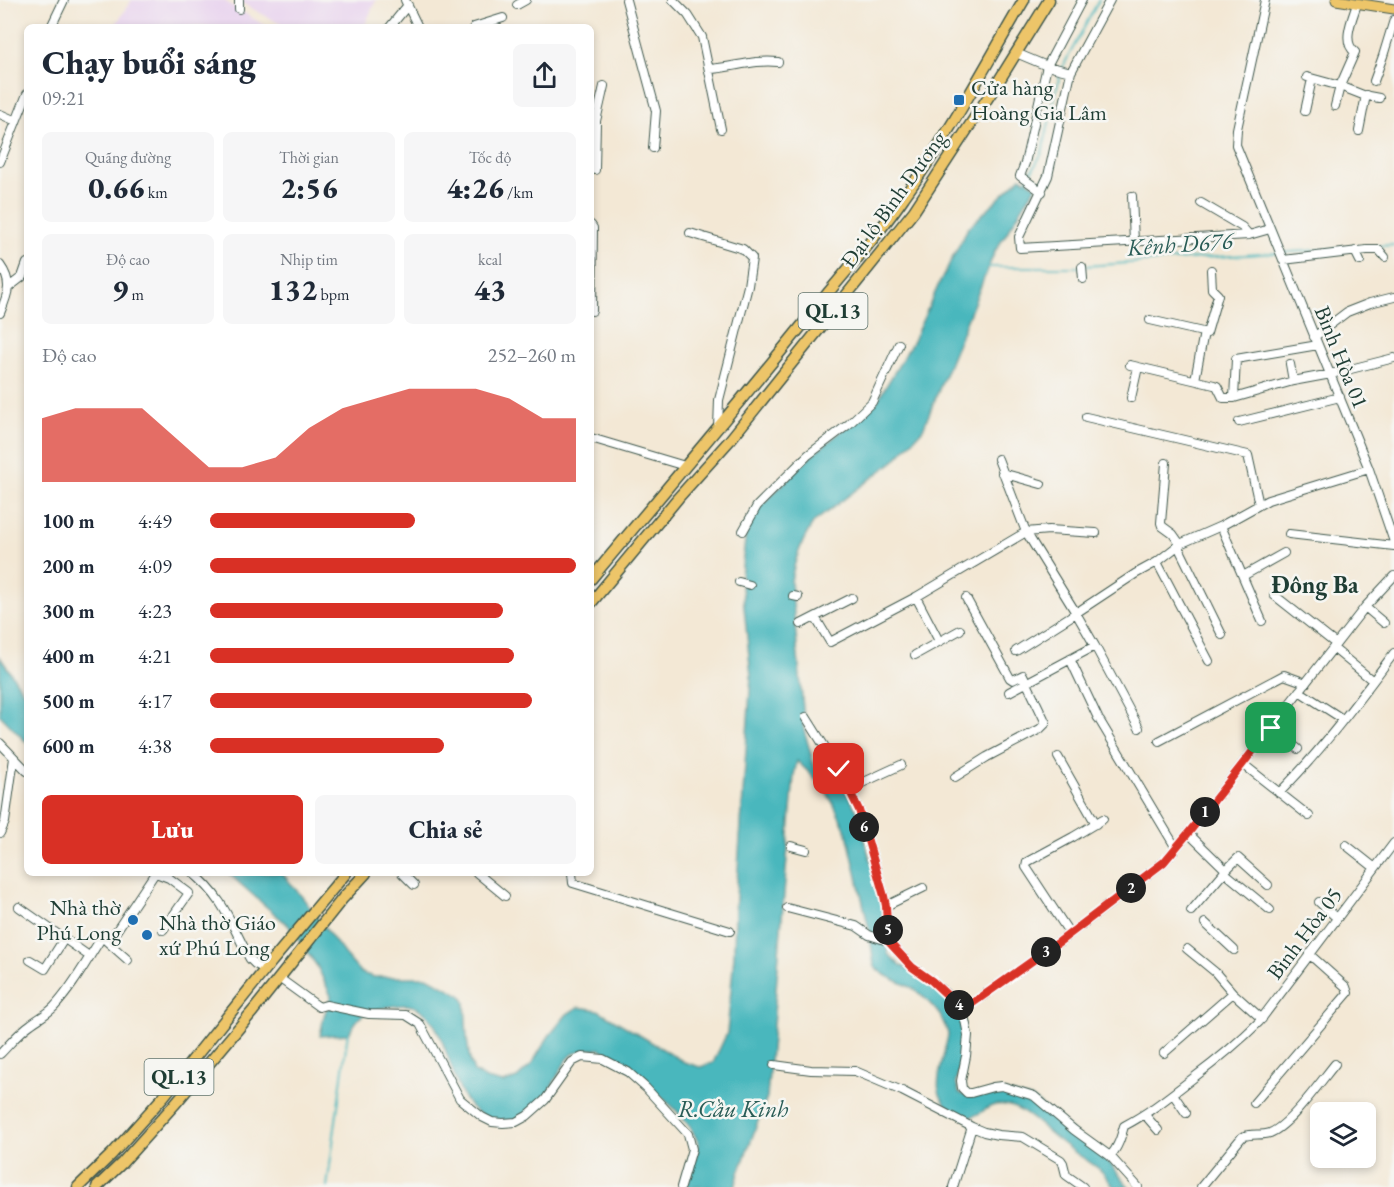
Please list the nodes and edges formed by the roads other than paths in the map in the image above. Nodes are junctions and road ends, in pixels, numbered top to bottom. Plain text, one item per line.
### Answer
1 (64, 0) edge
2 (239, 0) edge
3 (526, 0) edge
4 (626, 0) edge
5 (673, 0) edge
6 (1024, 0) edge
7 (1049, 0) edge
8 (1082, 0) edge
9 (1110, 0) edge
10 (1265, 0) edge
11 (1336, 0) edge
12 (406, 3) edge
13 (1357, 4) junction
14 (517, 5) dead end
15 (239, 9) dead end
16 (1394, 9) edge
17 (502, 18) dead end
18 (1394, 20) edge
19 (52, 24) edge
20 (392, 24) edge
21 (416, 24) edge
22 (483, 24) edge
23 (1016, 53) junction
24 (778, 62) dead end
25 (1047, 66) junction
26 (709, 69) junction
27 (1071, 72) junction
28 (1374, 81) dead end
29 (604, 86) dead end
30 (1340, 86) junction
31 (1366, 95) junction
32 (1379, 98) dead end
33 (24, 101) edge
34 (1335, 106) dead end
35 (1305, 111) dead end
36 (0, 114) edge
37 (16, 121) junction
38 (721, 129) dead end
39 (1359, 131) dead end
40 (653, 148) dead end
41 (0, 162) edge
42 (594, 170) dead end
43 (1042, 192) junction
44 (1132, 196) dead end
45 (1201, 203) dead end
46 (690, 232) dead end
47 (1271, 232) junction
48 (1249, 235) junction
49 (1134, 242) junction
50 (1355, 251) junction
51 (1281, 257) junction
52 (1385, 257) dead end
53 (1360, 261) dead end
54 (0, 265) edge
55 (1082, 267) dead end
56 (1211, 270) dead end
57 (24, 271) edge
58 (1083, 279) dead end
59 (8, 290) junction
60 (1394, 297) edge
61 (1, 311) edge
62 (1150, 320) dead end
63 (1204, 332) junction
64 (1316, 341) junction
65 (899, 344) dead end
66 (1394, 358) edge
67 (1290, 364) dead end
68 (1331, 374) junction
69 (1195, 380) junction
70 (1293, 381) junction
71 (1340, 397) junction
72 (1131, 398) dead end
73 (1234, 398) junction
74 (1086, 417) dead end
75 (1239, 422) dead end
76 (717, 429) junction
77 (594, 439) edge
78 (730, 440) junction
79 (998, 459) dead end
80 (1166, 464) dead end
81 (685, 466) junction
82 (1369, 469) junction
83 (1002, 473) junction
84 (1041, 484) dead end
85 (1259, 505) junction
86 (1221, 526) junction
87 (742, 531) dead end
88 (1026, 532) junction
89 (1096, 534) dead end
90 (1289, 534) dead end
91 (1394, 541) edge
92 (1179, 545) junction
93 (1284, 553) dead end
94 (1157, 562) junction
95 (594, 575) edge
96 (1243, 576) junction
97 (1394, 576) edge
98 (739, 582) dead end
99 (750, 585) dead end
100 (1274, 595) dead end
101 (916, 597) junction
102 (852, 598) dead end
103 (966, 598) dead end
104 (594, 599) edge
105 (1365, 608) junction
106 (1076, 613) junction
107 (815, 617) junction
108 (1262, 621) dead end
109 (1384, 623) dead end
110 (801, 624) dead end
111 (960, 630) dead end
112 (1222, 635) dead end
113 (939, 641) junction
114 (1095, 646) junction
115 (1335, 646) junction
116 (1016, 651) dead end
117 (1394, 653) edge
118 (915, 655) dead end
119 (1070, 659) junction
120 (1209, 661) dead end
121 (1391, 664) edge
122 (1373, 681) junction
123 (1027, 682) junction
124 (1306, 683) junction
125 (1299, 691) junction
126 (1009, 692) dead end
127 (1338, 716) dead end
128 (806, 717) dead end
129 (1139, 728) dead end
130 (1271, 728) junction
131 (1159, 741) dead end
132 (0, 743) edge
133 (1298, 749) dead end
134 (3, 750) edge
135 (1058, 757) dead end
136 (14, 758) junction
137 (1243, 764) junction
138 (901, 765) dead end
139 (24, 768) edge
140 (955, 777) dead end
141 (849, 789) junction
142 (1280, 793) junction
143 (1309, 816) dead end
144 (0, 833) edge
145 (1188, 833) junction
146 (1394, 843) edge
147 (1346, 845) dead end
148 (791, 846) dead end
149 (1176, 848) junction
150 (806, 850) dead end
151 (1375, 868) junction
152 (1225, 871) junction
153 (154, 876) edge
154 (164, 876) edge
155 (197, 876) edge
156 (344, 876) edge
157 (363, 876) edge
158 (405, 876) edge
159 (481, 876) edge
160 (572, 876) edge
161 (414, 885) dead end
162 (1268, 885) dead end
163 (923, 888) dead end
164 (505, 896) dead end
165 (1319, 902) dead end
166 (886, 906) junction
167 (18, 907) dead end
168 (787, 908) dead end
169 (1270, 910) dead end
170 (1191, 911) dead end
171 (1337, 918) junction
172 (1205, 923) dead end
173 (163, 930) dead end
174 (728, 931) dead end
175 (1070, 934) junction
176 (64, 939) junction
177 (888, 941) junction
178 (108, 942) junction
179 (1187, 949) dead end
180 (1234, 950) dead end
181 (1310, 954) junction
182 (89, 956) junction
183 (30, 960) dead end
184 (128, 960) dead end
185 (268, 965) junction
186 (283, 974) junction
187 (1233, 993) junction
188 (963, 1010) junction
189 (1262, 1018) junction
190 (1164, 1053) dead end
191 (0, 1054) edge
192 (1335, 1064) dead end
193 (774, 1065) dead end
194 (1173, 1094) junction
195 (1254, 1103) dead end
196 (1186, 1113) dead end
197 (1145, 1115) junction
198 (972, 1127) junction
199 (1158, 1130) dead end
200 (1110, 1156) junction
201 (78, 1187) edge
202 (97, 1187) edge
203 (681, 1187) edge
204 (953, 1187) edge
205 (1083, 1187) edge
206 (1138, 1187) edge
207 (1201, 1187) edge

1 - 19 street
2 - 15 street
3 - 14 street
4 - 40 street
5 - 26 street
6 - 76 highway, Đại lộ Bình Dương / QL.13
7 - 23 highway, Đại lộ Bình Dương / QL.13
8 - 25 street
9 - 27 street
10 - 47 street, Bình Hòa 01
11 - 13 main road
12 - 20 street
12 - 21 street
13 - 16 main road
13 - 30 street
17 - 22 street
18 - 28 street
23 - 25 street
23 - 78 highway, Đại lộ Bình Dương / QL.13
24 - 26 street
25 - 27 street
25 - 43 street
26 - 38 street
27 - 43 street
29 - 42 street
30 - 31 street
30 - 34 street
30 - 35 street
31 - 32 street
31 - 39 street
33 - 37 street
36 - 37 street
37 - 41 street
43 - 49 street
44 - 49 street
45 - 48 street
46 - 76 street
47 - 48 street
47 - 51 street, Bình Hòa 01
48 - 49 street
50 - 51 street
50 - 52 street
50 - 53 street
51 - 64 street, Bình Hòa 01
54 - 59 street
55 - 58 street
56 - 63 street
57 - 59 street
59 - 61 street
60 - 64 street
62 - 63 street
63 - 69 street
64 - 68 street, Bình Hòa 01
64 - 73 street
65 - 87 street
66 - 68 street
67 - 70 street
68 - 70 street
68 - 71 street, Bình Hòa 01
69 - 72 street
69 - 73 street
70 - 73 street
71 - 75 street
71 - 82 street, Bình Hòa 01
74 - 85 street
76 - 78 highway
76 - 81 highway, Đại lộ Bình Dương / QL.13
77 - 81 street
78 - 104 highway, Đại lộ Bình Dương / QL.13
79 - 83 street
80 - 92 street
81 - 95 highway, Đại lộ Bình Dương / QL.13
82 - 85 street
82 - 91 street, Bình Hòa 01
83 - 84 street
83 - 88 street
85 - 86 street
86 - 92 street
86 - 96 street
88 - 89 street
88 - 101 street
88 - 106 street
90 - 91 street
92 - 94 street
92 - 112 street
93 - 96 street
94 - 106 street
94 - 120 street
96 - 108 street
97 - 105 street
98 - 99 street
100 - 115 street
101 - 107 street
101 - 113 street
102 - 107 street
103 - 123 street
105 - 109 street
105 - 115 street
106 - 114 street
106 - 116 street
107 - 110 street
111 - 113 street
113 - 118 street
114 - 119 street
114 - 129 street
115 - 122 street
115 - 124 street
117 - 121 street
119 - 123 street
119 - 149 street
121 - 122 street
122 - 142 street
123 - 126 street
123 - 140 street
124 - 125 street
124 - 131 street
125 - 127 street
125 - 130 street
128 - 141 street
130 - 133 street
130 - 137 street
132 - 134 street
134 - 136 street
135 - 175 street
136 - 139 street
136 - 144 street
137 - 142 street
137 - 145 street
138 - 141 street
141 - 166 street
142 - 143 street
145 - 149 street
145 - 152 street
146 - 151 street, Bình Hòa 05
147 - 151 street
148 - 150 street
149 - 175 street
151 - 171 street, Bình Hòa 05
152 - 162 street
152 - 169 street
152 - 170 street
153 - 178 street
154 - 173 street
155 - 185 street
156 - 185 highway, QL.13
157 - 186 highway, QL.13
158 - 161 street
159 - 164 street
160 - 174 street
163 - 166 street
165 - 171 street
166 - 177 street
167 - 176 street
168 - 177 street
171 - 181 street, Bình Hòa 05
172 - 180 street
175 - 188 street
176 - 182 street
176 - 183 street
177 - 188 street
178 - 182 street
178 - 184 street
179 - 187 street
181 - 189 street, Bình Hòa 05
181 - 195 street
182 - 191 street
185 - 201 highway, QL.13
186 - 202 highway, QL.13
186 - 203 street
187 - 189 street
187 - 190 street
188 - 200 street
189 - 194 street, Bình Hòa 05
192 - 207 street
193 - 198 street
194 - 196 street
194 - 197 street, Bình Hòa 05
197 - 199 street
197 - 200 street, Bình Hòa 05
198 - 204 street
198 - 205 street
200 - 206 street

